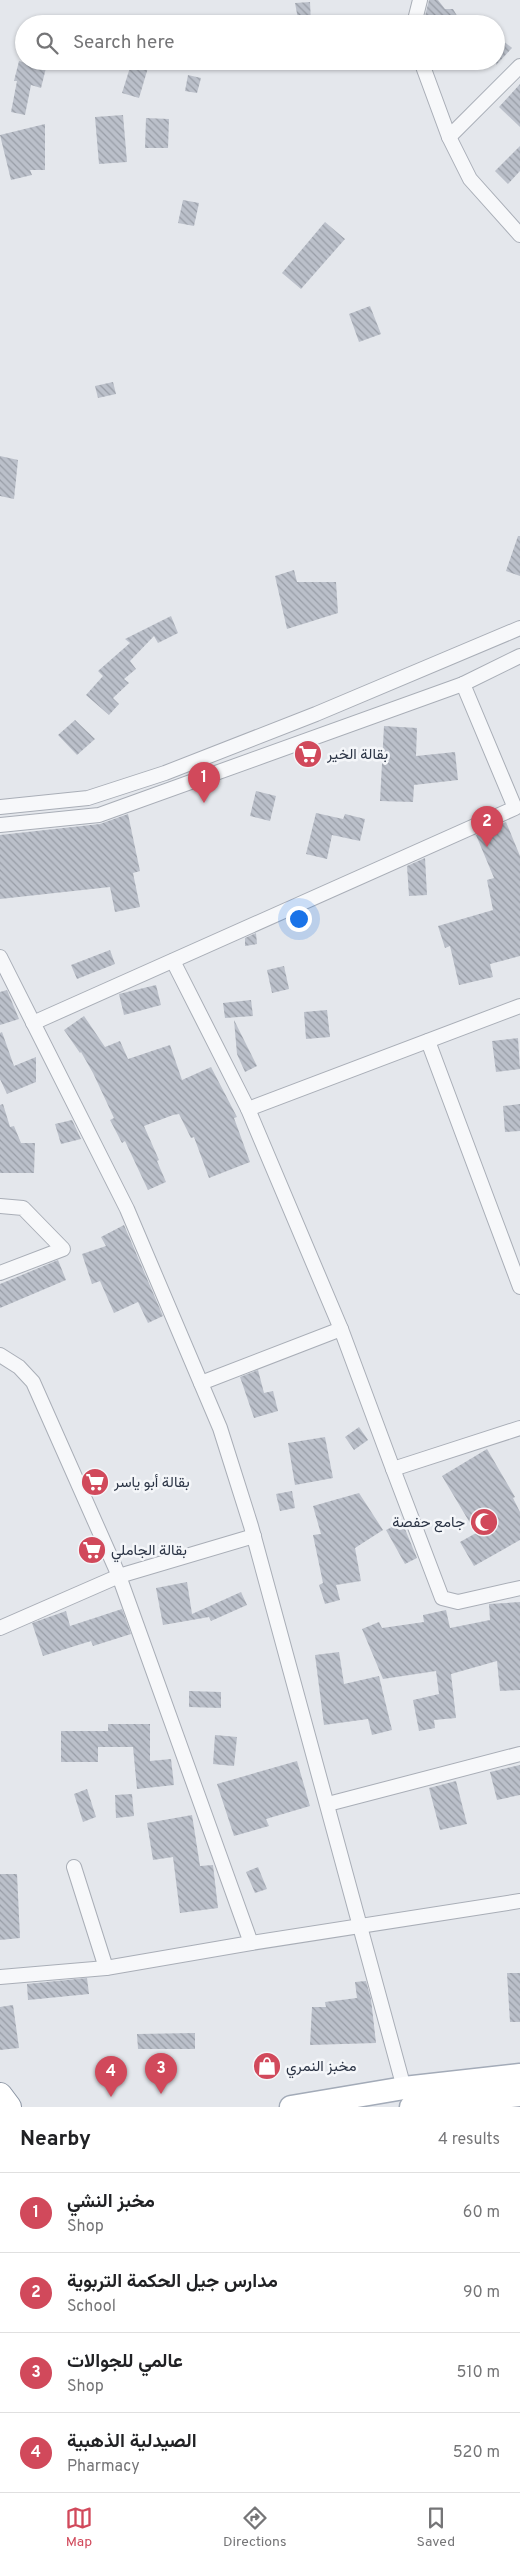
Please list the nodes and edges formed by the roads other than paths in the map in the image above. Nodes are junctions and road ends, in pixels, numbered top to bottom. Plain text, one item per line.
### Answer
1 (420, 0) edge
2 (416, 15) edge
3 (520, 66) edge
4 (424, 70) edge
5 (449, 137) junction
6 (520, 235) edge
7 (520, 628) edge
8 (520, 656) edge
9 (463, 684) junction
10 (0, 806) edge
11 (518, 811) edge
12 (0, 825) edge
13 (0, 957) edge
14 (173, 961) junction
15 (520, 1006) edge
16 (33, 1023) junction
17 (428, 1041) junction
18 (248, 1109) junction
19 (0, 1206) edge
20 (0, 1273) edge
21 (520, 1287) edge
22 (341, 1328) junction
23 (0, 1356) edge
24 (201, 1383) junction
25 (520, 1428) edge
26 (393, 1469) junction
27 (254, 1536) junction
28 (119, 1576) junction
29 (520, 1588) edge
30 (0, 1628) edge
31 (520, 1754) edge
32 (328, 1804) junction
33 (74, 1867) dead end
34 (520, 1901) edge
35 (360, 1926) junction
36 (252, 1942) junction
37 (106, 1968) junction
38 (0, 1977) edge
39 (520, 2075) edge
40 (520, 2094) edge
41 (0, 2095) edge
42 (408, 2097) edge
43 (9, 2107) edge
44 (291, 2107) edge

1 - 2 street
3 - 5 street
4 - 5 street
5 - 6 street
7 - 10 street
8 - 9 street
9 - 11 street
9 - 12 street
11 - 14 street
13 - 16 street
14 - 16 street
14 - 18 street
15 - 17 street
16 - 24 street
17 - 18 street
17 - 21 street
18 - 22 street
19 - 20 street
22 - 24 street
22 - 26 street
23 - 28 street
24 - 27 street
25 - 26 street
26 - 29 street
27 - 28 street
27 - 32 street
28 - 30 street
28 - 36 street
31 - 32 street
32 - 35 street
33 - 37 street
34 - 35 street
35 - 36 street
35 - 42 street
36 - 37 street
37 - 38 street
39 - 42 main road
40 - 42 main road
41 - 43 highway
42 - 44 main road

